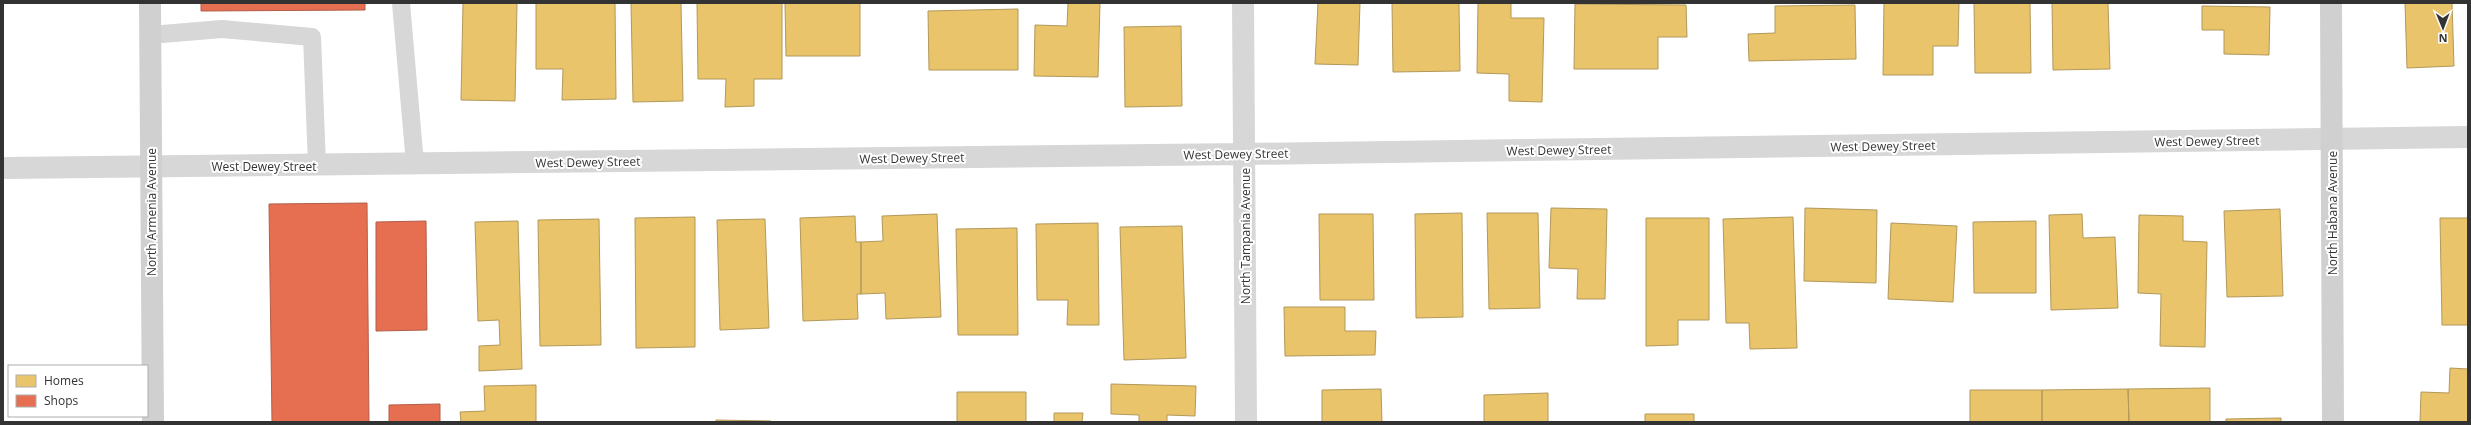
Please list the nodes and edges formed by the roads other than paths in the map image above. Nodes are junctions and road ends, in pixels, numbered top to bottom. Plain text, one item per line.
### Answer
1 (150, 3) edge
2 (401, 3) edge
3 (1243, 3) edge
4 (2331, 3) edge
5 (150, 35) junction
6 (2468, 137) edge
7 (2332, 140) junction
8 (1244, 154) junction
9 (415, 164) junction
10 (317, 165) junction
11 (151, 167) junction
12 (3, 168) edge
13 (153, 422) edge
14 (1246, 422) edge
15 (2334, 422) edge

1 - 5 main road, North Armenia Avenue
2 - 9 lane
3 - 8 street, North Tampania Avenue
4 - 7 main road, North Habana Avenue
5 - 10 lane
5 - 11 main road, North Armenia Avenue
6 - 7 street, West Dewey Street
7 - 8 street, West Dewey Street
7 - 15 main road, North Habana Avenue
8 - 9 street, West Dewey Street
8 - 14 street, North Tampania Avenue
9 - 10 street, West Dewey Street
10 - 11 street, West Dewey Street
11 - 12 street, West Dewey Street
11 - 13 main road, North Armenia Avenue

